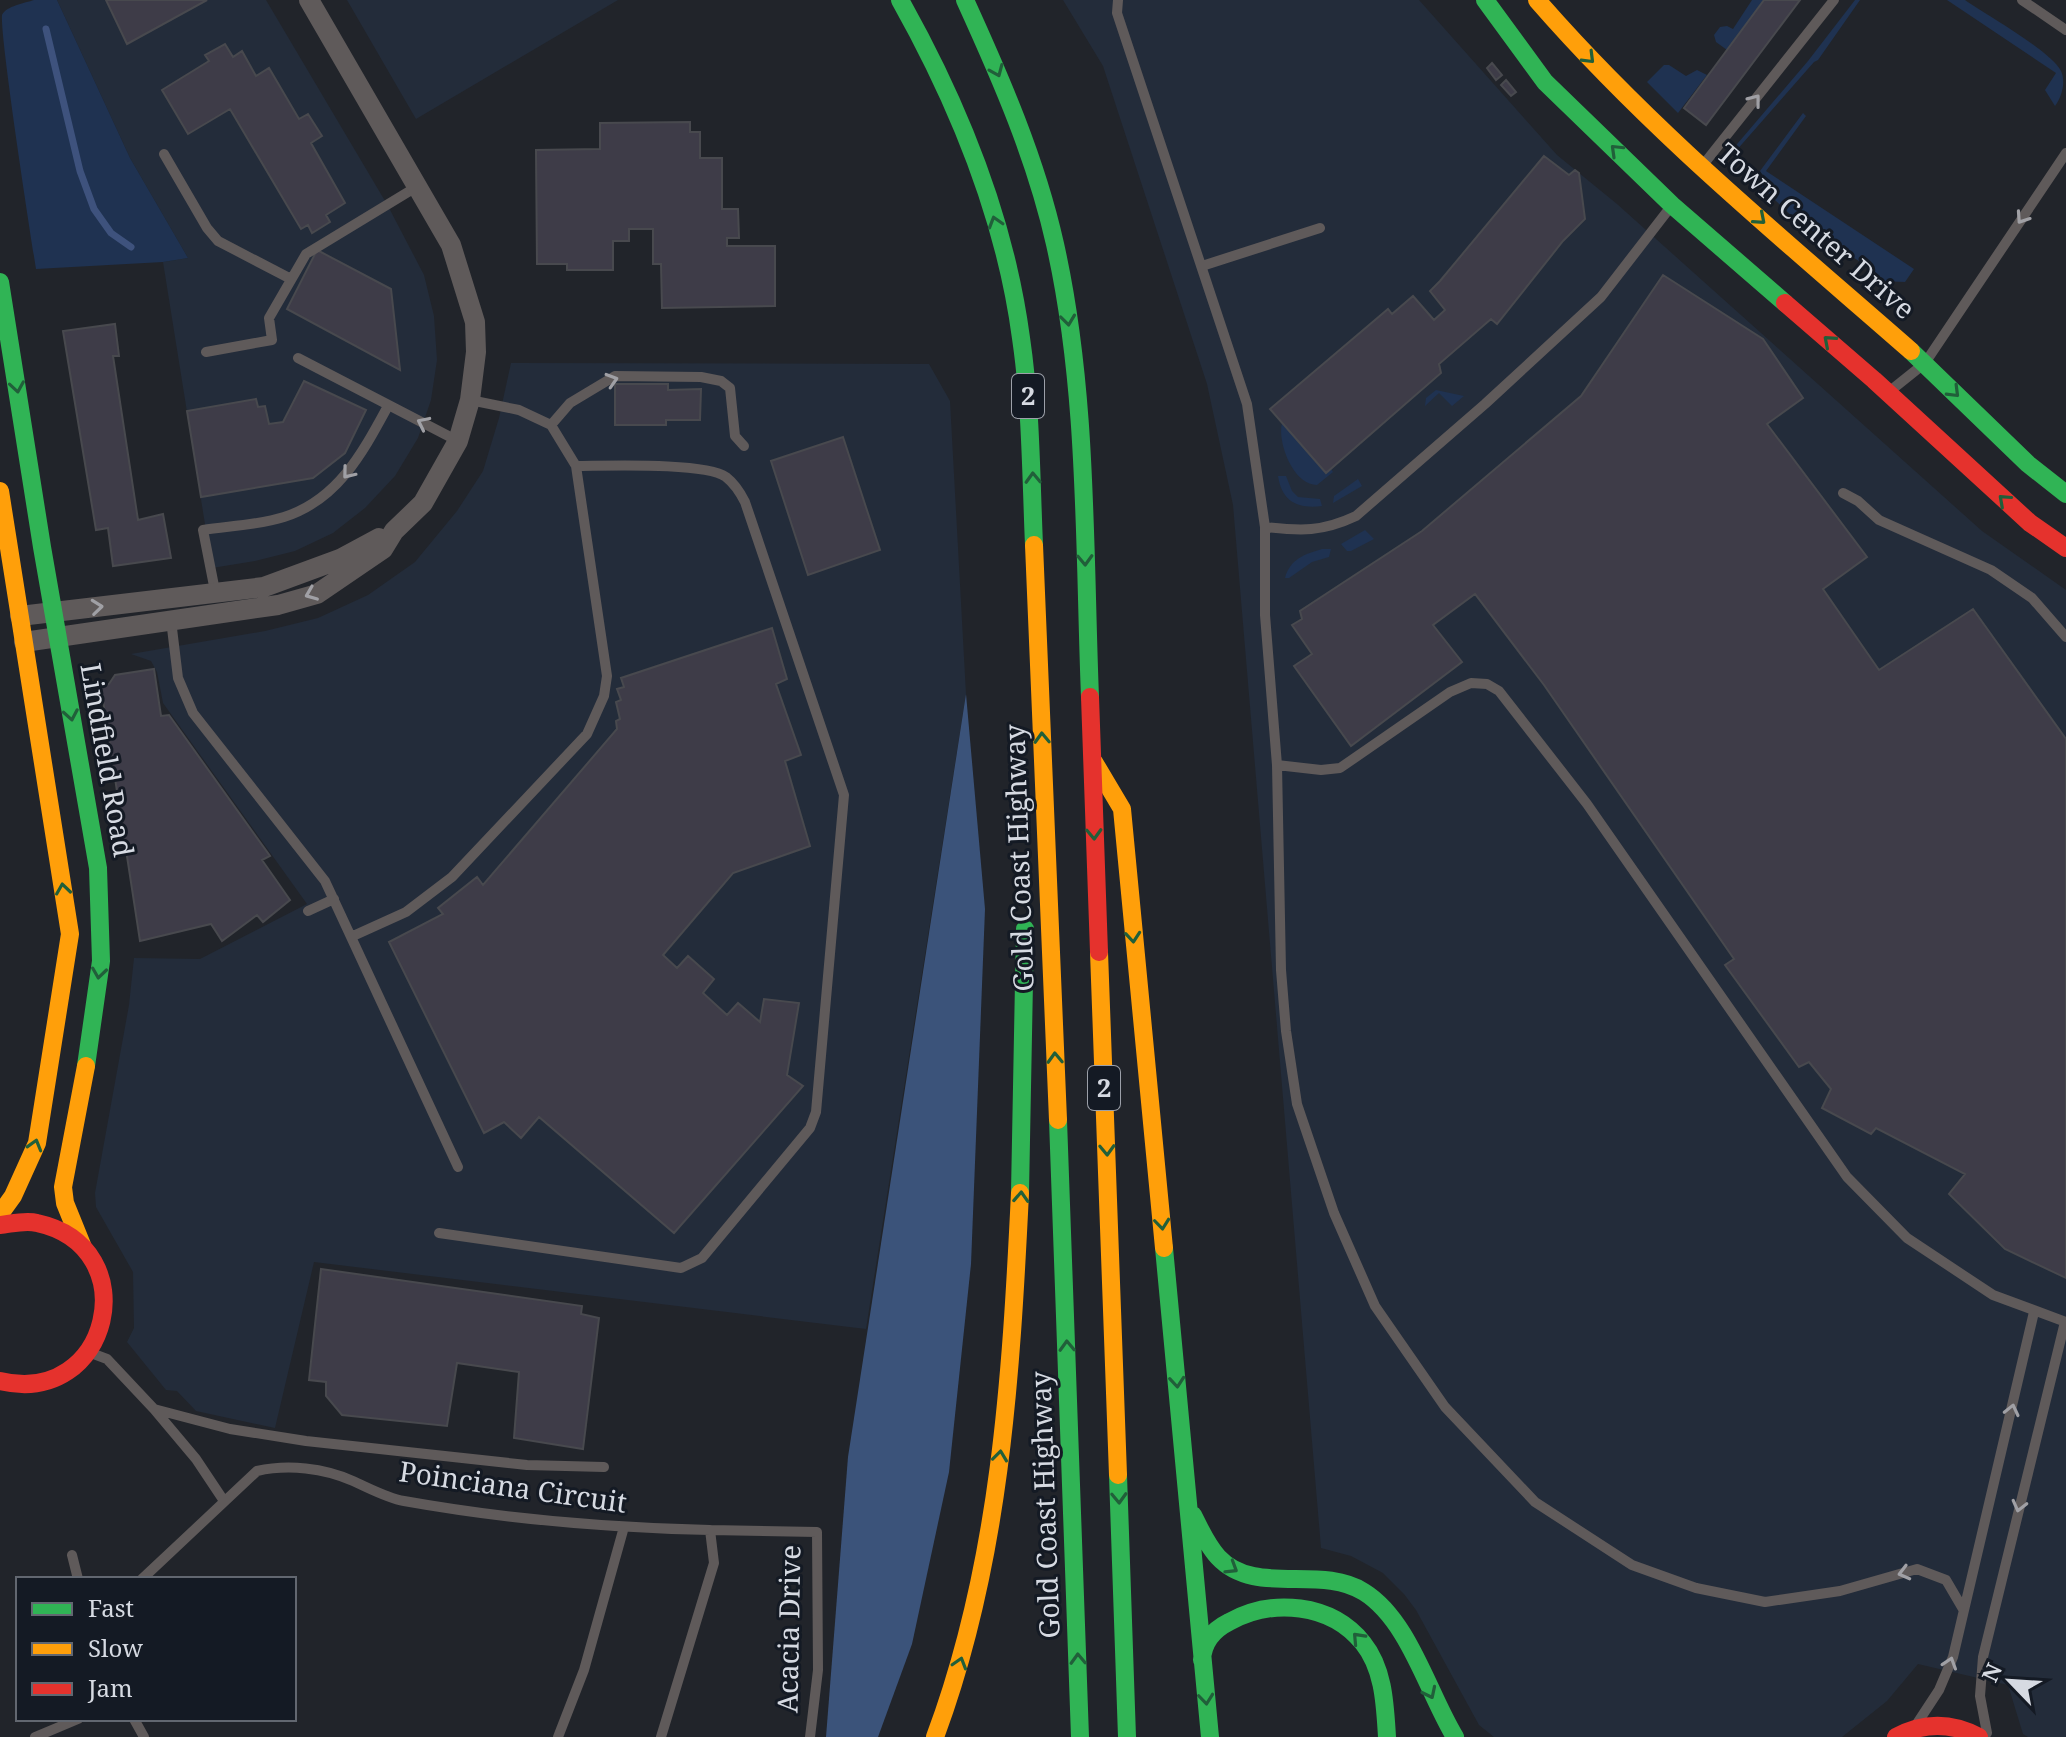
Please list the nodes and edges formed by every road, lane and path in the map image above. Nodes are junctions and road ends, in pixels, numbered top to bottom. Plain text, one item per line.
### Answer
1 (309, 0) edge
2 (900, 0) edge
3 (965, 0) edge
4 (1118, 0) edge
5 (1485, 0) edge
6 (1537, 0) edge
7 (1834, 0) edge
8 (2022, 0) edge
9 (2066, 30) edge
10 (2066, 153) edge
11 (164, 154) dead end
12 (418, 186) junction
13 (1686, 186) junction
14 (1320, 228) dead end
15 (1202, 266) junction
16 (291, 279) junction
17 (0, 282) edge
18 (206, 352) dead end
19 (298, 358) dead end
20 (1925, 363) junction
21 (1888, 393) junction
22 (470, 400) junction
23 (388, 406) junction
24 (551, 425) junction
25 (458, 441) junction
26 (744, 446) dead end
27 (576, 466) junction
28 (0, 491) edge
29 (1843, 493) dead end
30 (2066, 494) edge
31 (1265, 527) junction
32 (2066, 548) edge
33 (217, 603) junction
34 (53, 611) junction
35 (20, 616) junction
36 (171, 620) junction
37 (2066, 637) edge
38 (57, 638) junction
39 (24, 642) junction
40 (1091, 756) junction
41 (1277, 765) junction
42 (1045, 816) junction
43 (334, 899) junction
44 (308, 911) dead end
45 (353, 936) junction
46 (458, 1167) dead end
47 (0, 1214) edge
48 (0, 1225) edge
49 (439, 1233) dead end
50 (82, 1245) junction
51 (2034, 1312) junction
52 (2066, 1322) edge
53 (90, 1352) junction
54 (1, 1382) edge
55 (154, 1409) junction
56 (604, 1467) dead end
57 (224, 1501) junction
58 (1188, 1506) junction
59 (624, 1527) junction
60 (710, 1530) junction
61 (72, 1555) dead end
62 (78, 1577) edge
63 (144, 1577) edge
64 (1963, 1609) junction
65 (1202, 1660) junction
66 (73, 1721) edge
67 (1904, 1733) edge
68 (35, 1737) edge
69 (558, 1737) edge
70 (661, 1737) edge
71 (810, 1737) edge
72 (935, 1737) edge
73 (1080, 1737) edge
74 (1127, 1737) edge
75 (1210, 1737) edge
76 (1387, 1737) edge
77 (1455, 1737) edge
78 (1979, 1737) edge
79 (1988, 1737) edge

1 - 12 street
42 -> 2 main road, Gold Coast Highway / 2
3 -> 40 main road, 2
4 - 15 lane
13 -> 5 main road, Town Center Drive
6 -> 13 main road, Town Center Drive
13 -> 7 lane
8 - 9 lane
10 -> 20 lane
11 - 16 lane
12 - 16 lane
12 - 22 street
13 -> 20 main road, Town Center Drive
21 -> 13 main road, Town Center Drive
13 - 31 lane
14 - 15 lane
15 - 31 lane
16 - 18 lane
17 -> 34 main road, Lindfield Road
19 - 23 lane
20 - 21 lane
20 -> 30 main road, Town Center Drive
32 -> 21 main road, Town Center Drive
22 - 24 lane
22 - 25 street
25 -> 23 lane
23 -> 33 lane
24 -> 26 lane
24 - 27 lane
25 - 33 street
27 - 45 lane
27 - 49 lane
28 - 35 main road
29 - 37 lane
31 - 41 lane
34 -> 33 street
33 - 36 street
34 - 35 street
34 - 38 main road, Lindfield Road
35 - 39 main road
36 - 38 street
36 - 43 lane
38 - 39 street
38 -> 50 main road, Lindfield Road
47 -> 39 main road
40 -> 58 main road
40 -> 74 main road, 2
41 - 51 lane
64 -> 41 lane
72 -> 42 main road
73 -> 42 main road, Gold Coast Highway / 2
43 - 44 lane
43 - 45 lane
45 - 46 lane
48 - 50 main road
50 - 53 main road, Lindfield Road
51 - 52 lane
64 -> 51 lane
52 -> 79 lane
53 - 54 main road
53 - 55 lane
55 - 56 lane
55 - 57 lane
57 - 59 lane, Poinciana Circuit
57 - 63 lane, Poinciana Circuit
58 - 65 main road
58 -> 77 main road
59 - 60 lane, Poinciana Circuit
59 - 69 lane
60 - 70 lane
60 - 71 lane, Acacia Drive
61 - 62 lane
67 -> 64 lane
65 -> 75 main road
76 -> 65 main road
66 - 68 lane
67 - 78 main road

